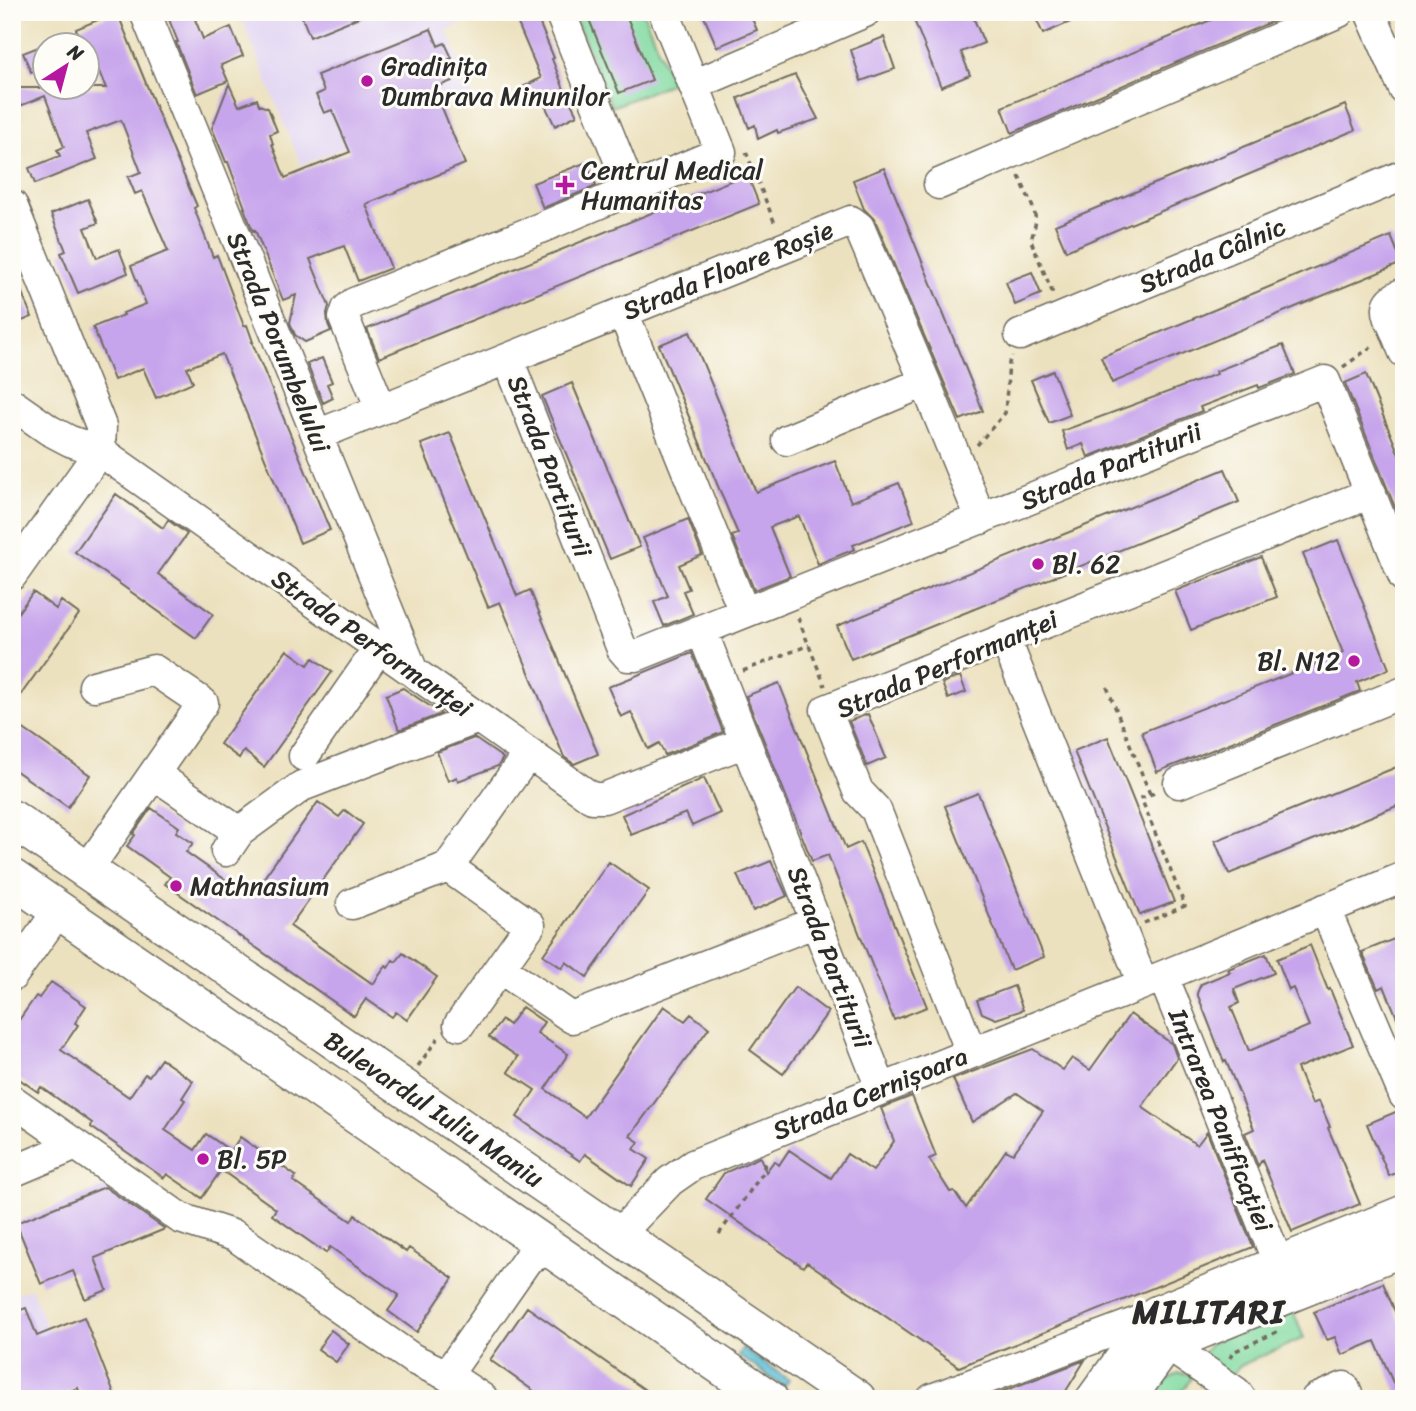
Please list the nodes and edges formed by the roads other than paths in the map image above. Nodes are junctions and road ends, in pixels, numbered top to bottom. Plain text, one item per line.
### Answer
1 (145, 12) edge
2 (560, 12) edge
3 (664, 12) edge
4 (865, 12) edge
5 (1339, 12) edge
6 (1370, 12) edge
7 (1403, 83) edge
8 (694, 86) junction
9 (1404, 175) edge
10 (939, 184) dead end
11 (631, 190) junction
12 (12, 205) edge
13 (1404, 293) edge
14 (623, 312) junction
15 (1020, 335) road end
16 (1399, 342) edge
17 (508, 359) junction
18 (925, 382) junction
19 (12, 404) edge
20 (381, 410) junction
21 (317, 435) junction
22 (787, 440) dead end
23 (100, 451) junction
24 (1371, 493) junction
25 (981, 519) junction
26 (12, 575) edge
27 (1404, 577) edge
28 (744, 612) junction
29 (702, 631) junction
30 (1005, 638) junction
31 (379, 648) junction
32 (413, 672) junction
33 (94, 686) dead end
34 (1404, 692) edge
35 (478, 718) junction
36 (745, 743) junction
37 (528, 754) junction
38 (304, 756) dead end
39 (154, 774) junction
40 (1179, 783) dead end
41 (12, 819) edge
42 (448, 867) junction
43 (87, 870) junction
44 (1404, 877) edge
45 (12, 878) edge
46 (352, 904) dead end
47 (1325, 909) junction
48 (59, 911) junction
49 (816, 922) junction
50 (500, 968) junction
51 (12, 976) edge
52 (1153, 980) junction
53 (459, 1025) road end
54 (971, 1052) junction
55 (881, 1088) junction
56 (1404, 1095) edge
57 (12, 1100) edge
58 (76, 1145) junction
59 (12, 1172) edge
60 (578, 1208) junction
61 (1404, 1214) edge
62 (618, 1236) junction
63 (1404, 1247) edge
64 (550, 1248) junction
65 (1279, 1265) junction
66 (1161, 1329) junction
67 (447, 1375) junction
68 (939, 1396) edge
69 (483, 1399) edge
70 (768, 1399) edge
71 (857, 1399) edge
72 (1095, 1399) edge
73 (1126, 1399) edge
74 (1241, 1399) edge
75 (1316, 1399) edge
76 (1349, 1399) edge

1 - 21 street, Strada Porumbelului
2 - 11 street
3 - 8 street
4 - 8 street
5 - 10 street
6 - 7 street
8 - 11 street
9 - 15 street, Strada Câlnic
11 - 20 street
12 - 23 street
13 - 16 street
14 - 17 street, Strada Floare Roșie
14 - 18 street, Strada Floare Roșie
14 - 28 street
17 - 20 street, Strada Floare Roșie
17 - 29 street, Strada Partiturii
18 - 22 street
18 - 25 street, Strada Floare Roșie
19 - 23 street, Strada Performanței
20 - 21 street, Strada Floare Roșie
21 - 32 street, Strada Porumbelului
23 - 26 street
23 - 31 street, Strada Performanței
24 - 25 street, Strada Partiturii
24 - 27 street
24 - 30 street, Strada Performanței
25 - 28 street, Strada Partiturii
28 - 29 street, Strada Partiturii
29 - 36 street, Strada Partiturii
30 - 52 street
30 - 54 street, Strada Performanței
31 - 32 street, Strada Performanței
31 - 38 street
32 - 35 street, Strada Performanței
33 - 39 street
34 - 40 street
35 - 37 street, Strada Performanței
35 - 39 street
36 - 37 street, Strada Performanței
36 - 49 street, Strada Partiturii
37 - 42 street
39 - 43 street
41 - 43 main road, Bulevardul Iuliu Maniu
42 - 46 street
42 - 50 street
43 - 48 main road
43 - 60 main road, Bulevardul Iuliu Maniu
44 - 47 street, Strada Cernișoara
45 - 48 main road, Bulevardul Iuliu Maniu
47 - 52 street, Strada Cernișoara
47 - 56 street
48 - 51 street
48 - 64 main road, Bulevardul Iuliu Maniu
49 - 50 street
49 - 55 street, Strada Partiturii
50 - 53 street
52 - 54 street, Strada Cernișoara
52 - 65 street, Intrarea Panificației
54 - 55 street, Strada Cernișoara
55 - 62 street, Strada Cernișoara
57 - 58 street
58 - 59 street
58 - 67 street
60 - 62 main road, Bulevardul Iuliu Maniu
60 - 64 main road
61 - 65 main road
62 - 71 main road, Bulevardul Iuliu Maniu
63 - 66 main road
64 - 67 street
64 - 70 main road, Bulevardul Iuliu Maniu
65 - 66 main road
66 - 68 street
66 - 72 main road
66 - 73 main road
66 - 74 street
67 - 69 street
75 - 76 street

